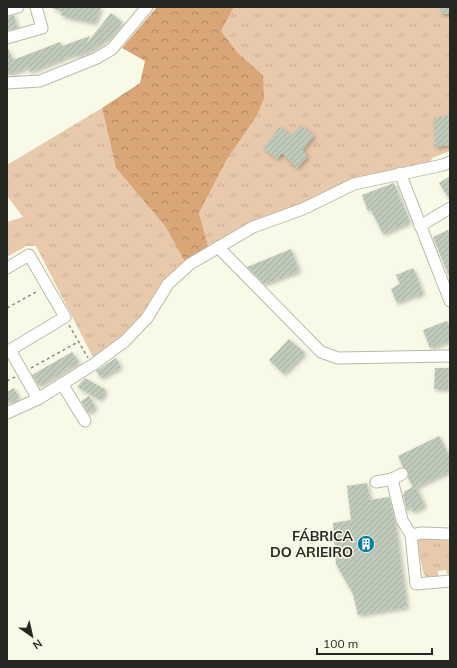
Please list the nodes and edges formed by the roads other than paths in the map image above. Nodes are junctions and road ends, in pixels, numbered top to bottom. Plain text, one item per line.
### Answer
1 (18, 7) edge
2 (36, 7) edge
3 (147, 7) edge
4 (7, 10) edge
5 (137, 12) edge
6 (7, 38) edge
7 (7, 83) edge
8 (450, 162) edge
9 (400, 174) junction
10 (450, 208) edge
11 (420, 226) junction
12 (218, 247) junction
13 (7, 268) edge
14 (450, 301) edge
15 (450, 356) edge
16 (62, 384) junction
17 (38, 399) junction
18 (7, 413) edge
19 (85, 421) dead end
20 (376, 482) dead end
21 (450, 534) edge
22 (411, 535) junction
23 (450, 581) edge

1 - 4 street
2 - 6 street
3 - 5 street
5 - 7 street
8 - 9 street
9 - 11 street
9 - 12 street
10 - 11 street
11 - 14 street
12 - 15 street
12 - 16 street
13 - 17 street
16 - 17 street
16 - 19 street
17 - 18 street
20 - 22 street
21 - 22 street
22 - 23 street

